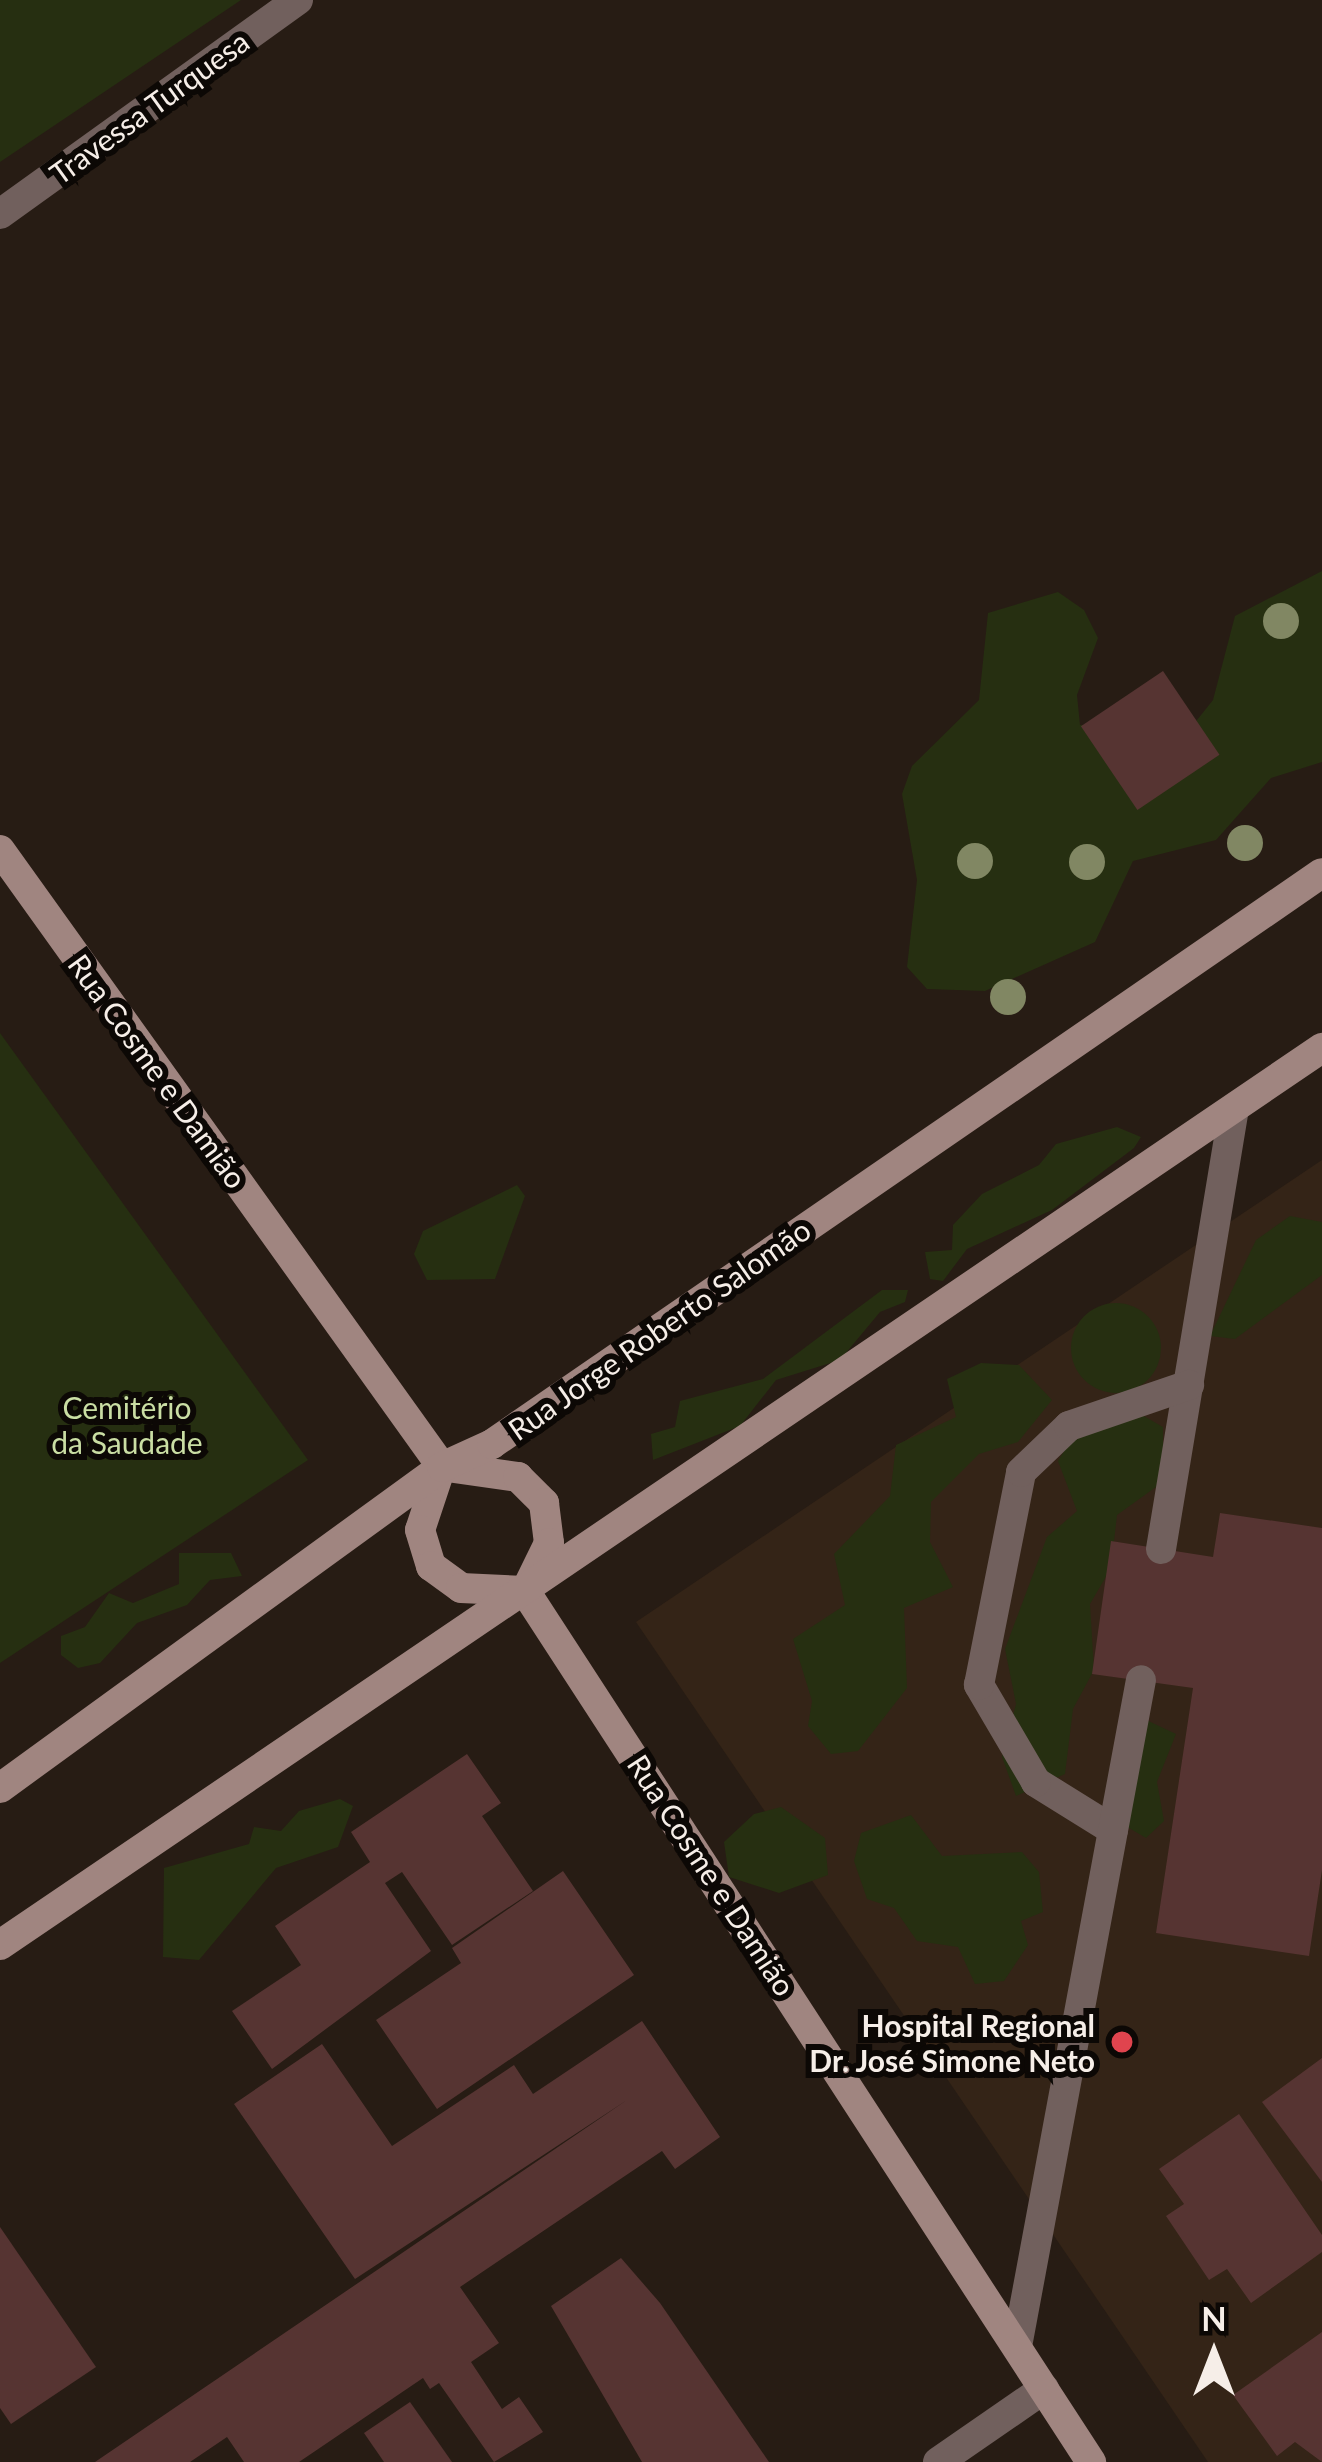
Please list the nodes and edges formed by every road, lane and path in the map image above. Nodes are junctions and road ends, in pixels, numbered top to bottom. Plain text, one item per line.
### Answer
1 (298, 0) edge
2 (0, 214) edge
3 (0, 850) edge
4 (1322, 873) edge
5 (1322, 1048) edge
6 (1234, 1110) junction
7 (1189, 1384) junction
8 (442, 1467) junction
9 (1160, 1549) dead end
10 (525, 1591) junction
11 (1141, 1680) dead end
12 (0, 1788) edge
13 (1113, 1830) junction
14 (0, 1945) edge
15 (1018, 2341) junction
16 (1044, 2389) junction
17 (938, 2462) edge
18 (1090, 2462) edge

1 - 2 street, Travessa Turquesa
3 - 8 main road, Rua Cosme e Damião
4 - 8 main road, Rua Jorge Roberto Salomão
5 - 6 main road
6 - 7 street
6 - 10 main road
7 - 9 street
7 - 13 street
8 - 10 main road
8 - 10 main road
8 - 12 main road, Rua Jorge Roberto Salomão
10 - 14 main road
10 - 15 main road, Rua Cosme e Damião
11 - 13 street
13 - 15 street
15 - 16 main road, Rua Cosme e Damião
16 - 17 street
16 - 18 main road, Rua Cosme e Damião

